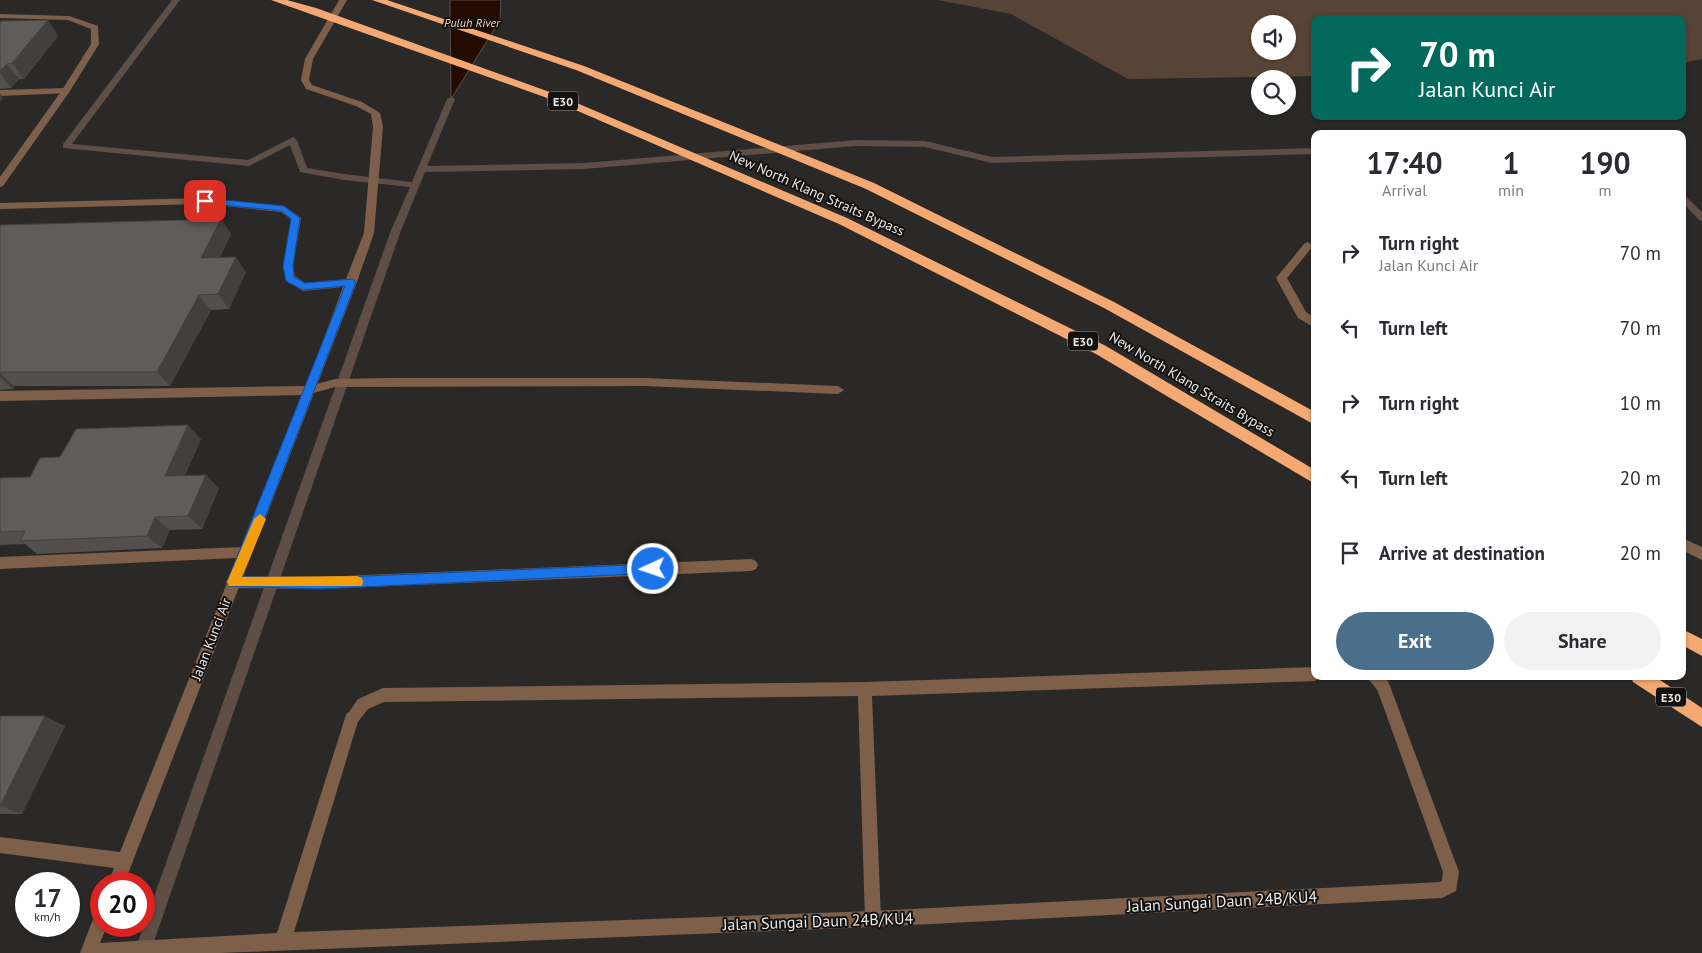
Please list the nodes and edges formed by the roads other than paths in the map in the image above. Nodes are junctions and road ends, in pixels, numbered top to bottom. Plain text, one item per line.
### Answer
1 (276, 0) edge
2 (343, 0) edge
3 (377, 0) edge
4 (0, 16) edge
5 (66, 91) junction
6 (0, 93) edge
7 (0, 184) edge
8 (0, 206) edge
9 (1308, 246) dead end
10 (352, 282) junction
11 (1311, 321) edge
12 (310, 390) junction
13 (838, 390) dead end
14 (0, 396) edge
15 (1311, 417) edge
16 (1311, 476) edge
17 (1686, 544) edge
18 (247, 552) junction
19 (1702, 554) edge
20 (0, 563) edge
21 (752, 565) dead end
22 (234, 582) junction
23 (1686, 638) edge
24 (1702, 648) edge
25 (1311, 674) edge
26 (1645, 680) edge
27 (1378, 681) edge
28 (864, 689) junction
29 (1702, 718) edge
30 (0, 845) edge
31 (125, 861) junction
32 (121, 872) edge
33 (873, 919) junction
34 (94, 937) edge
35 (283, 941) junction
36 (88, 952) edge

1 - 16 highway, New North Klang Straits Bypass / E30
2 - 10 street, Jalan Kunci Air
3 - 15 highway, New North Klang Straits Bypass
4 - 5 street
5 - 6 street
5 - 7 street
8 - 10 street
9 - 11 street
10 - 12 street, Jalan Kunci Air
12 - 13 street
12 - 14 street
12 - 18 street, Jalan Kunci Air
17 - 19 street
18 - 20 street
18 - 22 street, Jalan Kunci Air
21 - 22 street
22 - 31 street, Jalan Kunci Air
23 - 24 highway
25 - 28 street
26 - 29 highway, E30
27 - 33 street, Jalan Sungai Daun 24B/KU4
28 - 33 street
28 - 35 street
30 - 31 street
31 - 32 street, Jalan Kunci Air
33 - 35 street, Jalan Sungai Daun 24B/KU4
34 - 36 street
35 - 36 street, Jalan Sungai Daun 24B/KU4

